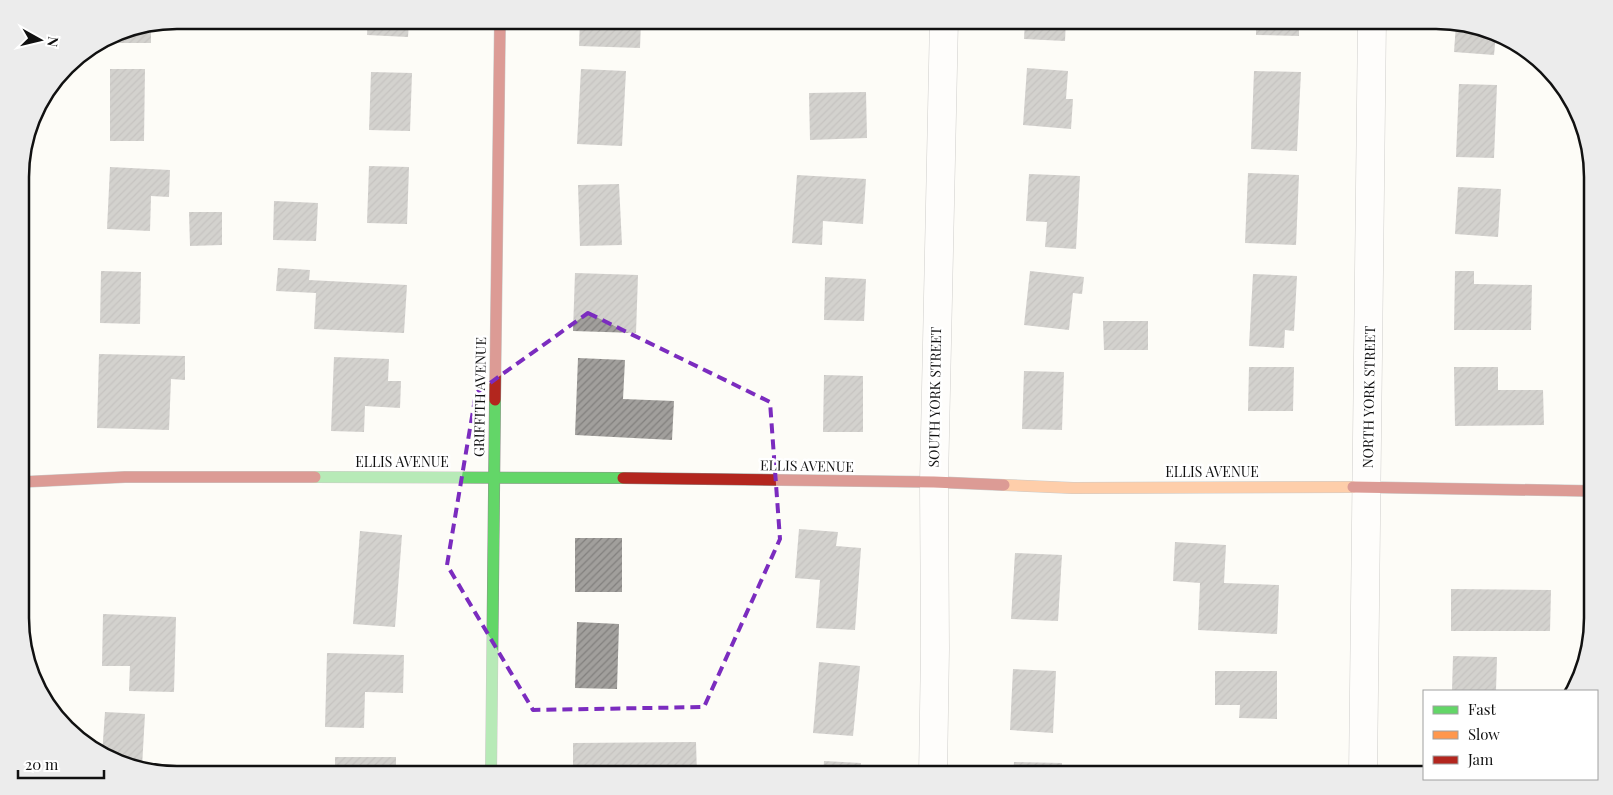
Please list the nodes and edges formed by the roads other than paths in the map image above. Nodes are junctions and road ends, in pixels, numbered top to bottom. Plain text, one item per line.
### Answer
1 (500, 29) edge
2 (944, 29) edge
3 (1372, 29) edge
4 (494, 477) junction
5 (29, 482) edge
6 (934, 482) junction
7 (1368, 487) junction
8 (1584, 491) edge
9 (491, 766) edge
10 (933, 766) edge
11 (1363, 766) edge

1 - 4 street, GRIFFITH AVENUE
2 - 6 street, SOUTH YORK STREET
3 - 7 street, NORTH YORK STREET
4 - 5 street, ELLIS AVENUE
4 - 6 street, ELLIS AVENUE
4 - 9 street, GRIFFITH AVENUE
6 - 7 street, ELLIS AVENUE
6 - 10 street, SOUTH YORK STREET
7 - 8 street, ELLIS AVENUE
7 - 11 street, NORTH YORK STREET

